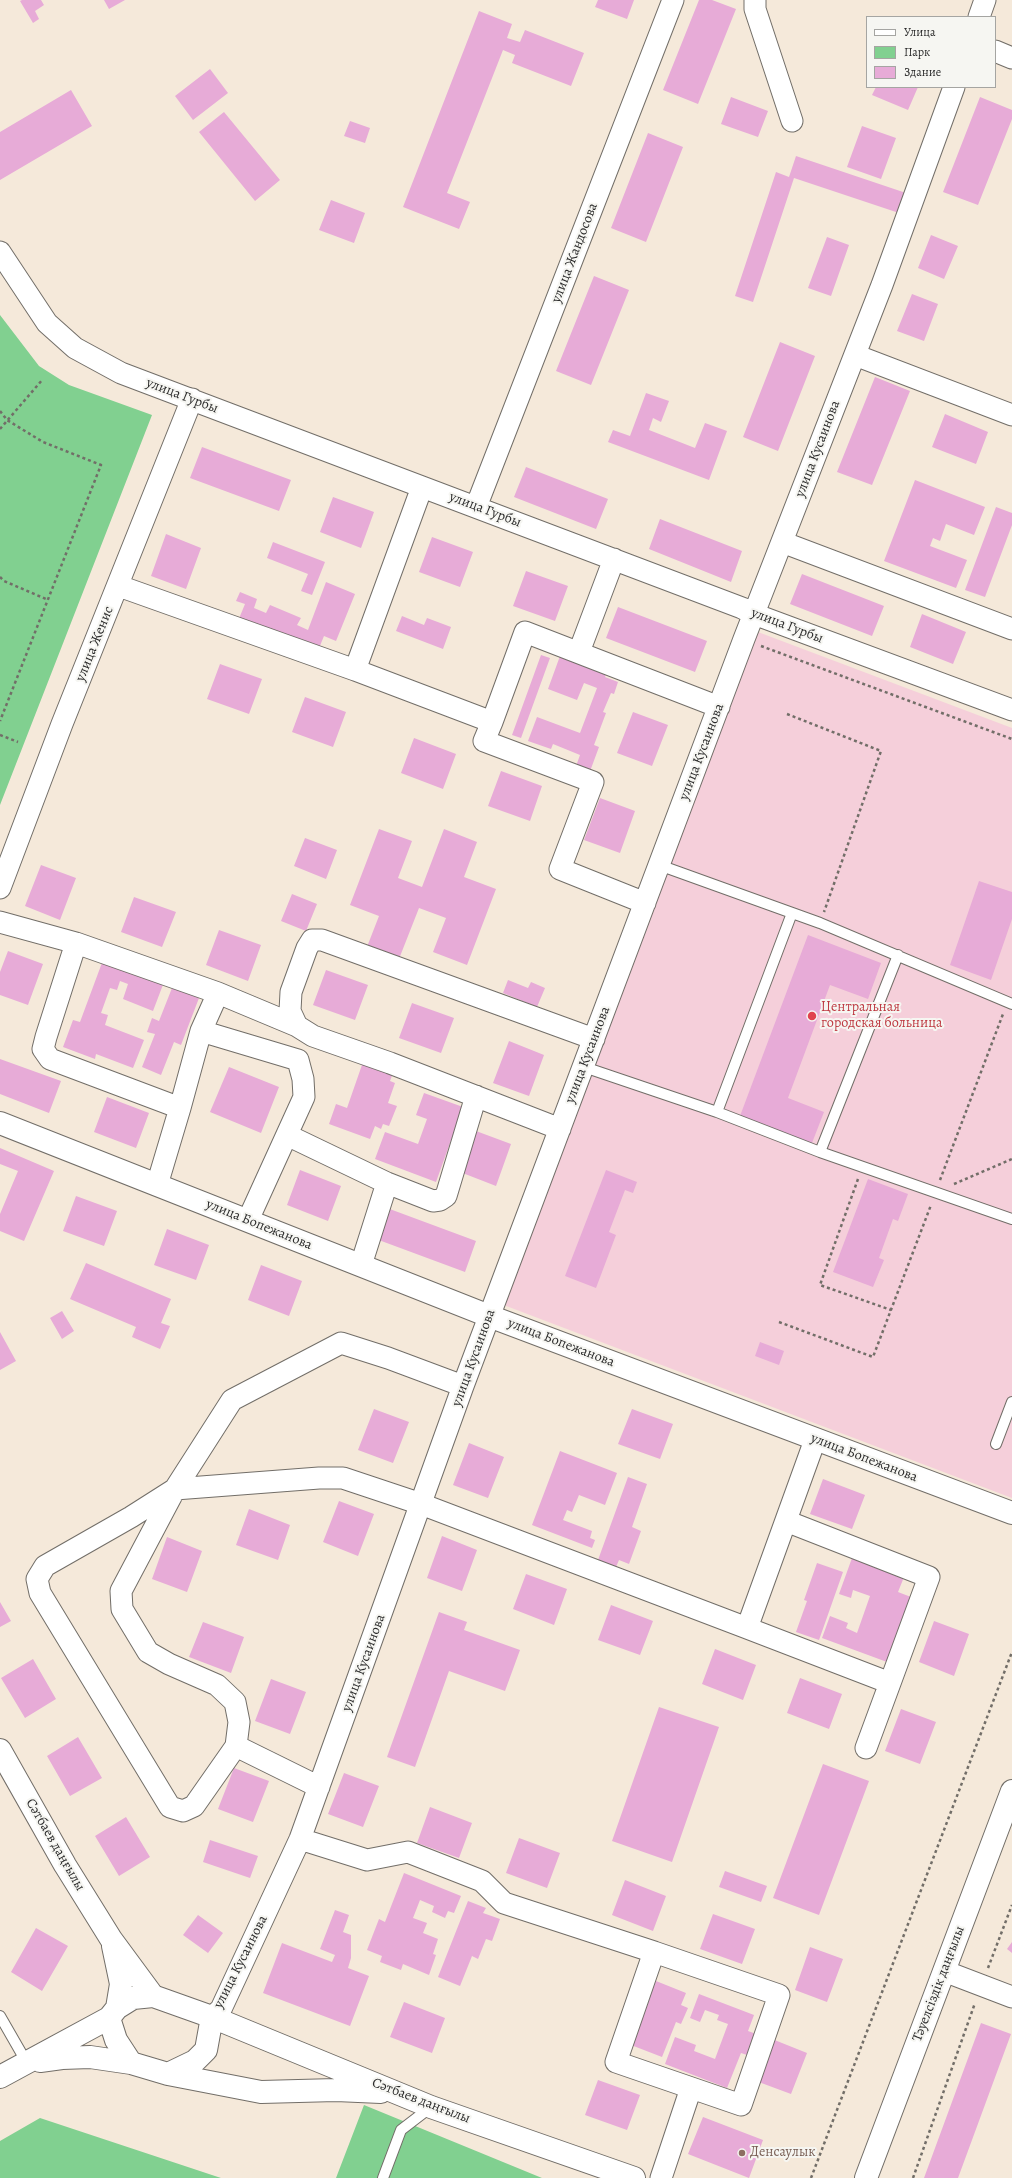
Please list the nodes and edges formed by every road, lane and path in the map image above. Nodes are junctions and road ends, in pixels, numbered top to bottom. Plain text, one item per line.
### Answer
1 (673, 0) edge
2 (755, 0) edge
3 (985, 0) edge
4 (979, 16) edge
5 (996, 51) edge
6 (1012, 58) edge
7 (954, 88) edge
8 (792, 122) dead end
9 (0, 252) edge
10 (855, 355) junction
11 (43, 380) dead end
12 (192, 399) junction
13 (0, 411) edge
14 (1012, 415) edge
15 (7, 420) junction
16 (0, 429) edge
17 (422, 487) junction
18 (476, 507) junction
19 (782, 542) junction
20 (614, 559) junction
21 (0, 577) edge
22 (119, 586) junction
23 (46, 599) junction
24 (754, 614) junction
25 (1012, 629) edge
26 (744, 640) junction
27 (579, 652) junction
28 (355, 670) junction
29 (718, 707) junction
30 (1012, 710) edge
31 (787, 714) dead end
32 (0, 721) edge
33 (492, 722) junction
34 (0, 735) edge
35 (1012, 738) edge
36 (18, 742) dead end
37 (659, 866) junction
38 (0, 888) edge
39 (645, 902) junction
40 (792, 912) junction
41 (0, 922) edge
42 (820, 923) junction
43 (76, 942) junction
44 (898, 955) junction
45 (218, 993) junction
46 (1010, 1003) edge
47 (297, 1026) junction
48 (201, 1031) junction
49 (594, 1039) junction
50 (584, 1067) junction
51 (476, 1096) junction
52 (180, 1108) junction
53 (717, 1112) junction
54 (0, 1123) edge
55 (560, 1129) junction
56 (287, 1135) junction
57 (820, 1152) junction
58 (1012, 1159) edge
59 (863, 1167) junction
60 (387, 1183) junction
61 (158, 1185) junction
62 (935, 1192) junction
63 (1012, 1219) edge
64 (248, 1220) junction
65 (361, 1265) junction
66 (891, 1310) junction
67 (489, 1316) junction
68 (779, 1322) dead end
69 (463, 1386) junction
70 (1012, 1402) edge
71 (815, 1440) junction
72 (996, 1444) dead end
73 (175, 1489) junction
74 (421, 1504) junction
75 (1012, 1514) edge
76 (786, 1521) junction
77 (747, 1628) junction
78 (1012, 1652) edge
79 (890, 1683) junction
80 (236, 1746) junction
81 (866, 1748) dead end
82 (0, 1750) edge
83 (319, 1787) junction
84 (1012, 1791) edge
85 (300, 1839) junction
86 (1012, 1905) edge
87 (111, 1939) junction
88 (654, 1952) junction
89 (944, 1971) junction
90 (981, 1985) junction
91 (153, 1996) junction
92 (1012, 1997) edge
93 (113, 2013) junction
94 (0, 2016) edge
95 (212, 2017) junction
96 (27, 2063) junction
97 (131, 2063) junction
98 (168, 2074) junction
99 (0, 2077) edge
100 (691, 2088) junction
101 (398, 2093) junction
102 (431, 2107) junction
103 (383, 2178) edge
104 (634, 2178) edge
105 (661, 2178) edge
106 (812, 2178) edge
107 (866, 2178) edge
108 (913, 2178) edge

1 - 18 street, улица Жандосова
2 - 8 street
3 - 4 street
5 - 6 street
7 - 10 street, улица Кусаинова
9 - 12 street, улица Гурбы
10 - 14 street
10 - 19 street, улица Кусаинова
11 - 15 path
12 - 17 street, улица Гурбы
12 - 22 street, улица Женис
13 - 15 path
15 - 16 path
15 - 23 path
17 - 18 street, улица Гурбы
17 - 28 street
18 - 20 street, улица Гурбы
19 - 24 street, улица Кусаинова
19 - 25 street
20 - 24 street, улица Гурбы
20 - 27 street
21 - 23 path
22 - 28 street
22 - 38 street, улица Женис
23 - 32 path
24 - 26 street, улица Кусаинова
24 - 30 street, улица Гурбы
26 - 29 street, улица Кусаинова
26 - 35 path
27 - 29 street
27 - 33 street
28 - 33 street
29 - 37 street, улица Кусаинова
31 - 42 path
33 - 39 street
34 - 36 path
37 - 39 street, улица Кусаинова
37 - 40 lane
39 - 49 street, улица Кусаинова
40 - 42 lane
40 - 53 lane
41 - 43 street
42 - 44 lane
43 - 45 street
43 - 52 street
44 - 46 lane
44 - 57 lane
45 - 47 street
45 - 48 street
46 - 62 path
47 - 49 street
47 - 51 street
48 - 52 street
48 - 56 street
49 - 50 street, улица Кусаинова
50 - 53 lane
50 - 55 street, улица Кусаинова
51 - 55 street
51 - 60 street
52 - 61 street
53 - 57 lane
54 - 61 street, улица Бопежанова
55 - 67 street, улица Кусаинова
56 - 60 street
56 - 64 street
57 - 59 lane
58 - 62 path
59 - 62 lane
59 - 66 path
60 - 65 street
61 - 64 street, улица Бопежанова
62 - 63 lane
62 - 66 path
64 - 65 street, улица Бопежанова
65 - 67 street, улица Бопежанова
66 - 68 path
67 - 69 street, улица Кусаинова
67 - 71 street, улица Бопежанова
69 - 73 street
69 - 74 street, улица Кусаинова
70 - 72 lane
71 - 75 street, улица Бопежанова
71 - 76 street
73 - 74 street
73 - 80 street
73 - 80 street
74 - 77 street
74 - 83 street, улица Кусаинова
76 - 77 street
76 - 79 street
77 - 79 street
78 - 106 path
79 - 81 street
80 - 83 street
82 - 87 street, Сәтбаев даңғылы
83 - 85 street, улица Кусаинова
84 - 89 street, Тәуелсіздік даңғылы
85 - 88 street
85 - 95 street, улица Кусаинова
86 - 90 path
87 - 91 street
87 - 93 street
88 - 100 street
88 - 100 street
89 - 90 street
89 - 107 street, Тәуелсіздік даңғылы
90 - 92 street
90 - 108 path
91 - 93 street
91 - 95 street
93 - 96 street
93 - 97 street
94 - 96 lane
95 - 98 street
95 - 101 street, Сәтбаев даңғылы
96 - 97 street
96 - 99 street
97 - 98 street
98 - 101 street
100 - 105 street
101 - 102 street, Сәтбаев даңғылы
102 - 103 lane
102 - 104 street, Сәтбаев даңғылы

